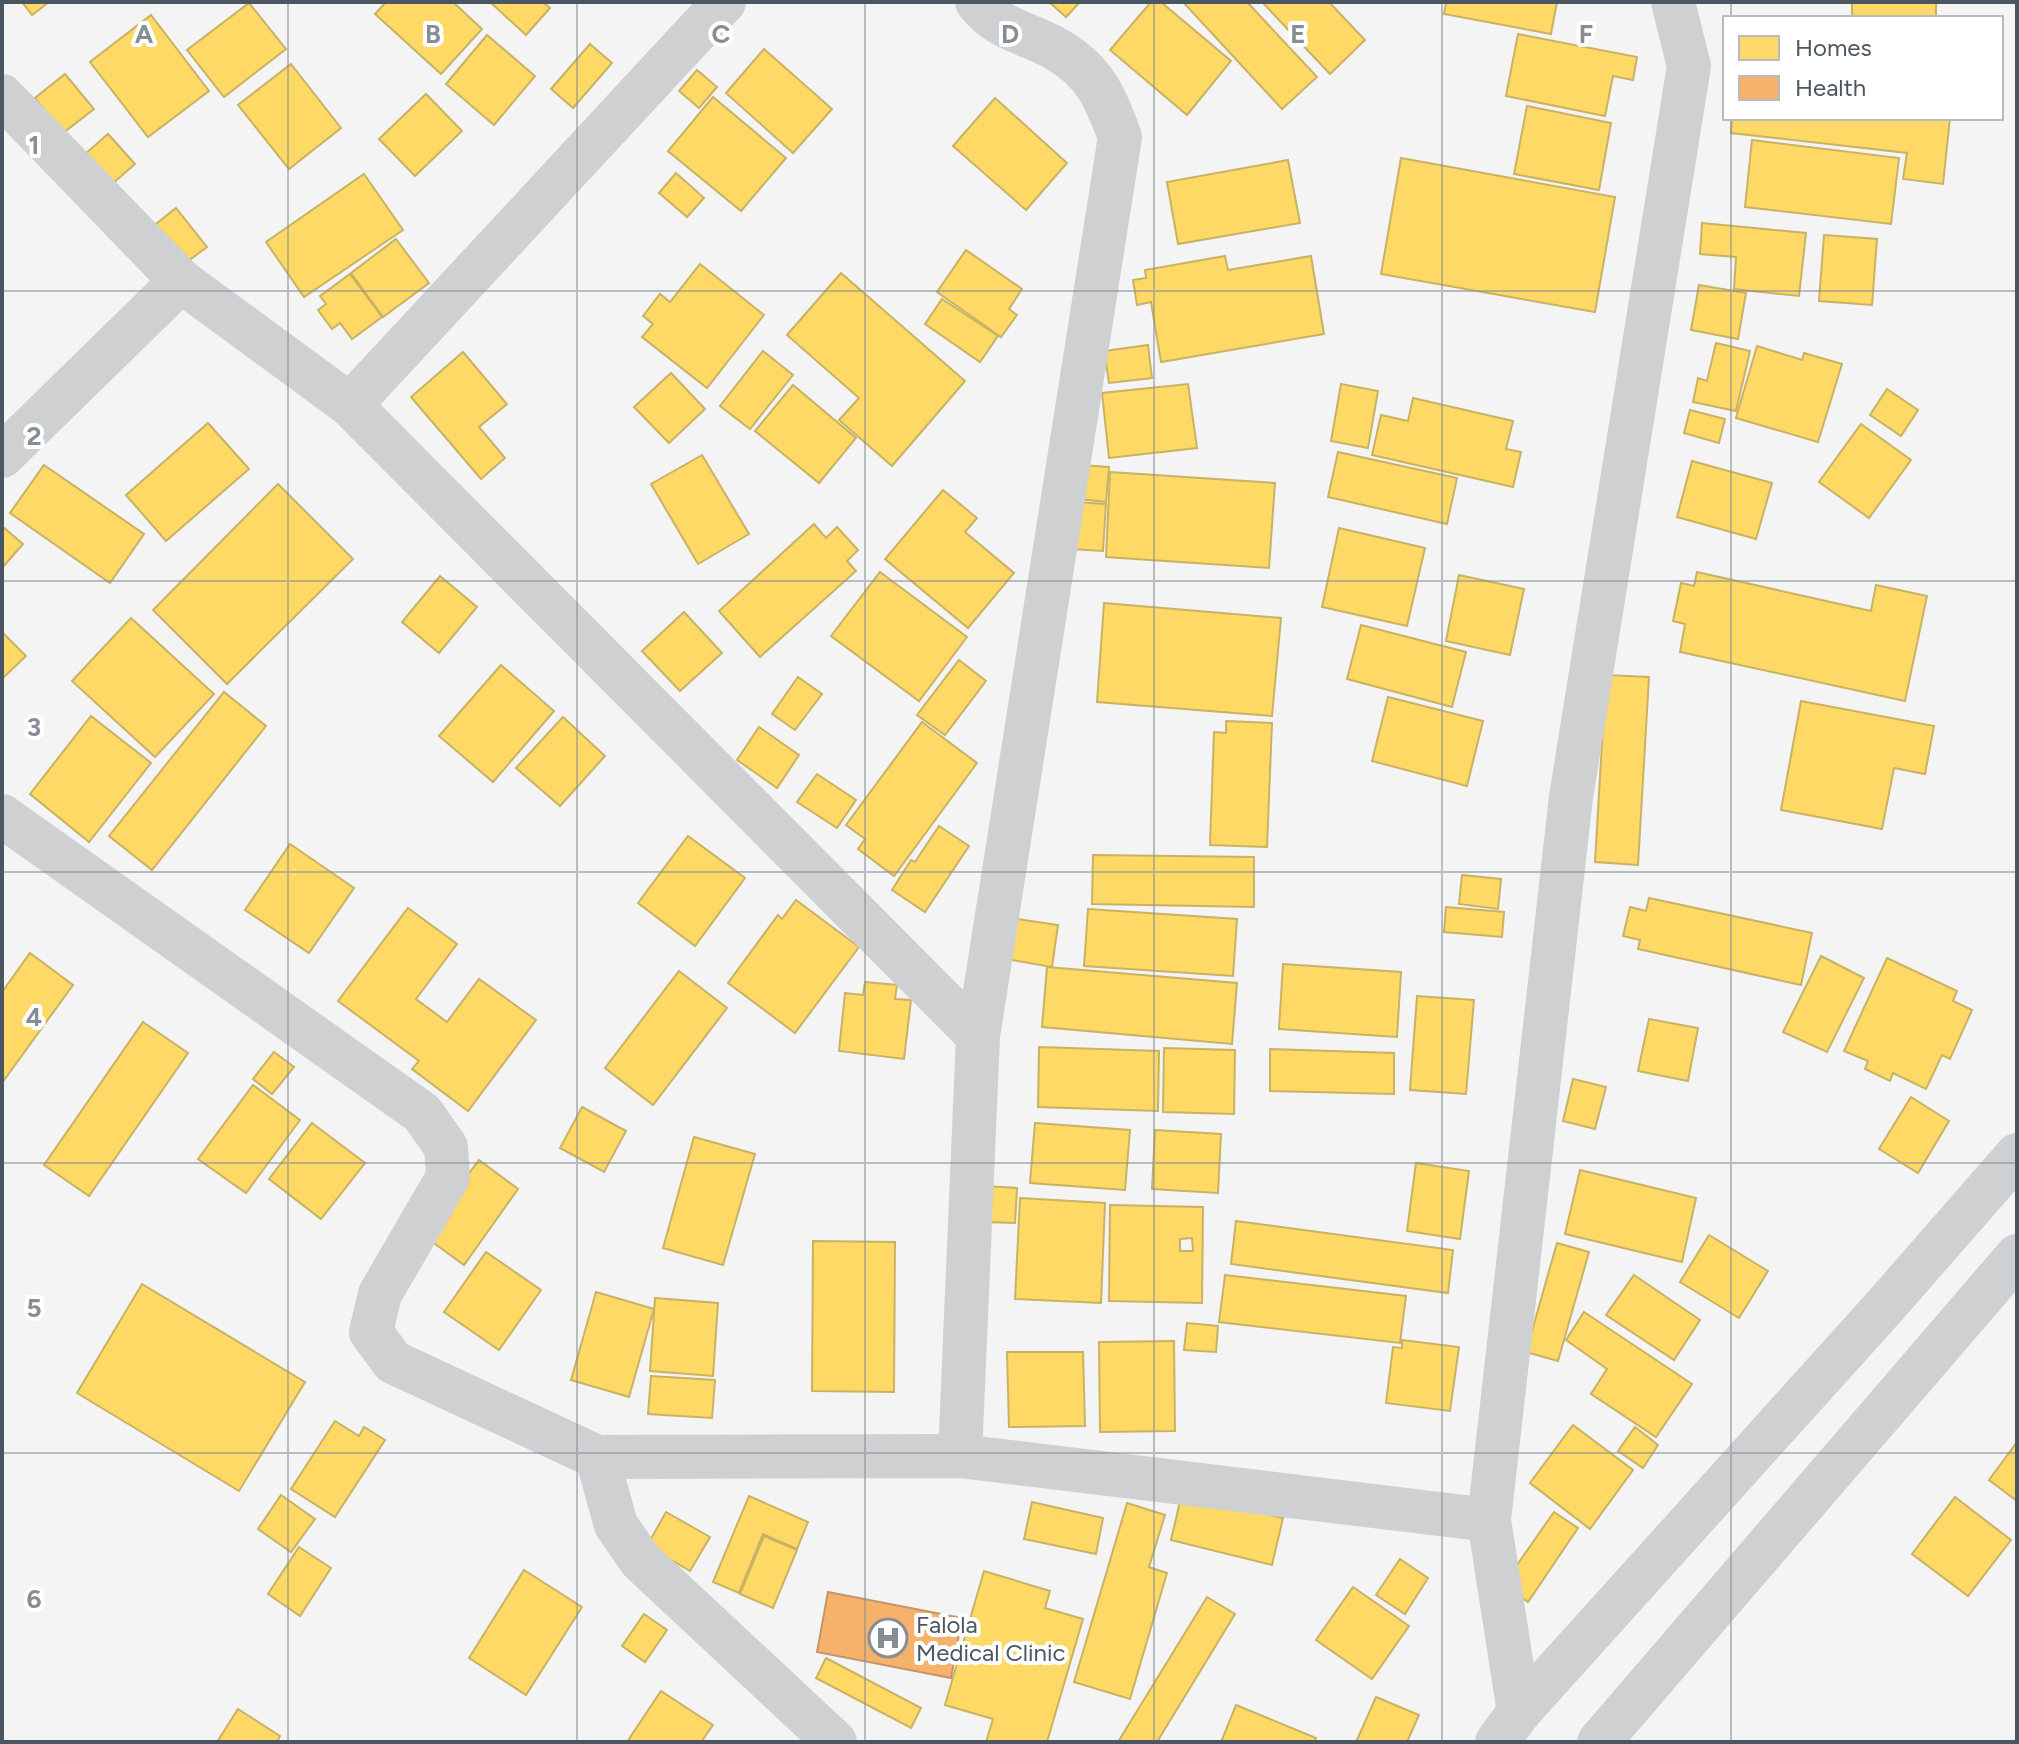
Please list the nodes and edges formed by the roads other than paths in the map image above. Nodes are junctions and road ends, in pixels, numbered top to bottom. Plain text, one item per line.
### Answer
1 (724, 2) edge
2 (977, 2) edge
3 (1673, 2) edge
4 (2, 96) edge
5 (181, 281) junction
6 (350, 405) junction
7 (2, 456) edge
8 (2, 816) edge
9 (978, 1036) junction
10 (2017, 1155) edge
11 (2017, 1256) edge
12 (960, 1456) junction
13 (597, 1457) junction
14 (1489, 1520) junction
15 (1508, 1727) edge
16 (835, 1742) edge
17 (1599, 1742) edge

1 - 6 street
2 - 9 street
3 - 14 street
4 - 5 street
5 - 6 street
5 - 7 street
6 - 9 street
8 - 13 street
9 - 12 street
10 - 15 street
11 - 17 street
12 - 13 street
12 - 14 street
13 - 16 street
14 - 15 street

